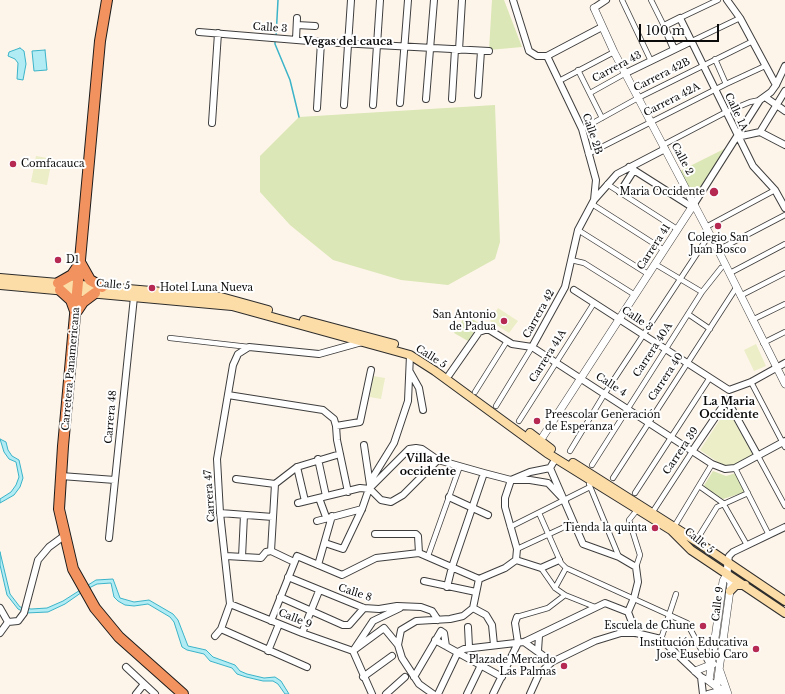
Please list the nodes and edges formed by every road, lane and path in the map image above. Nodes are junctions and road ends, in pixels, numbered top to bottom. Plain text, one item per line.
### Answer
1 (107, 0) edge
2 (351, 0) edge
3 (380, 0) edge
4 (408, 0) edge
5 (434, 0) edge
6 (462, 0) edge
7 (513, 0) edge
8 (606, 0) edge
9 (622, 0) edge
10 (718, 0) edge
11 (726, 0) edge
12 (653, 1) edge
13 (594, 8) joint
14 (680, 18) junction
15 (740, 18) junction
16 (315, 26) dead end
17 (664, 26) junction
18 (602, 27) junction
19 (199, 32) dead end
20 (218, 33) junction
21 (296, 40) junction
22 (753, 41) junction
23 (321, 42) junction
24 (690, 42) junction
25 (349, 44) junction
26 (378, 45) junction
27 (404, 46) junction
28 (431, 48) junction
29 (457, 49) junction
30 (674, 49) junction
31 (481, 51) junction
32 (489, 51) dead end
33 (614, 52) junction
34 (547, 56) junction
35 (715, 59) junction
36 (651, 61) junction
37 (702, 66) junction
38 (765, 66) junction
39 (785, 66) edge
40 (578, 70) junction
41 (626, 74) junction
42 (559, 81) junction
43 (726, 84) junction
44 (776, 85) junction
45 (715, 90) junction
46 (785, 91) edge
47 (590, 93) junction
48 (478, 95) dead end
49 (638, 98) junction
50 (426, 99) dead end
51 (763, 99) junction
52 (452, 100) dead end
53 (400, 103) dead end
54 (344, 105) dead end
55 (373, 105) dead end
56 (776, 105) junction
57 (317, 108) dead end
58 (785, 111) edge
59 (726, 112) junction
60 (602, 118) junction
61 (651, 122) junction
62 (212, 123) dead end
63 (582, 129) junction
64 (760, 132) junction
65 (737, 137) junction
66 (785, 145) edge
67 (664, 147) junction
68 (588, 154) junction
69 (632, 169) junction
70 (596, 180) junction
71 (607, 184) junction
72 (775, 190) junction
73 (620, 192) junction
74 (593, 202) junction
75 (693, 205) junction
76 (785, 208) edge
77 (785, 215) edge
78 (706, 226) junction
79 (678, 229) junction
80 (578, 230) junction
81 (706, 240) dead end
82 (785, 244) edge
83 (664, 250) junction
84 (718, 250) junction
85 (571, 260) junction
86 (81, 262) junction
87 (655, 264) junction
88 (720, 268) dead end
89 (730, 273) junction
90 (785, 273) edge
91 (648, 274) junction
92 (0, 278) edge
93 (680, 279) junction
94 (0, 285) edge
95 (59, 286) junction
96 (78, 288) junction
97 (736, 288) junction
98 (99, 290) junction
99 (574, 290) dead end
100 (702, 292) junction
101 (635, 295) junction
102 (134, 296) junction
103 (740, 296) junction
104 (594, 303) junction
105 (785, 304) edge
106 (688, 314) junction
107 (76, 315) junction
108 (619, 319) junction
109 (752, 320) junction
110 (710, 329) junction
111 (785, 332) edge
112 (643, 335) junction
113 (170, 338) dead end
114 (507, 341) junction
115 (362, 342) junction
116 (764, 343) junction
117 (249, 347) junction
118 (532, 348) junction
119 (665, 350) junction
120 (410, 355) junction
121 (556, 362) junction
122 (687, 363) junction
123 (785, 363) edge
124 (776, 367) junction
125 (371, 370) dead end
126 (409, 370) junction
127 (449, 375) junction
128 (581, 378) junction
129 (709, 378) junction
130 (751, 382) junction
131 (785, 384) edge
132 (475, 392) dead end
133 (605, 393) junction
134 (228, 395) junction
135 (496, 406) dead end
136 (628, 408) junction
137 (423, 410) dead end
138 (519, 421) dead end
139 (649, 422) junction
140 (336, 426) junction
141 (671, 436) junction
142 (540, 441) junction
143 (784, 444) edge
144 (364, 445) dead end
145 (693, 450) junction
146 (570, 451) dead end
147 (340, 454) junction
148 (758, 456) junction
149 (556, 458) junction
150 (318, 460) junction
151 (438, 460) junction
152 (712, 464) junction
153 (592, 465) dead end
154 (460, 466) junction
155 (297, 467) junction
156 (550, 468) junction
157 (735, 468) junction
158 (484, 473) junction
159 (62, 476) junction
160 (613, 478) dead end
161 (236, 479) dead end
162 (115, 480) junction
163 (512, 480) junction
164 (589, 483) junction
165 (275, 484) junction
166 (699, 486) junction
167 (370, 487) junction
168 (348, 492) junction
169 (748, 492) junction
170 (635, 493) dead end
171 (326, 496) junction
172 (449, 497) junction
173 (319, 498) junction
174 (305, 501) junction
175 (565, 501) junction
176 (298, 503) dead end
177 (723, 503) junction
178 (785, 506) edge
179 (472, 507) junction
180 (362, 509) junction
181 (637, 510) junction
182 (220, 513) junction
183 (539, 513) junction
184 (652, 513) junction
185 (244, 515) junction
186 (488, 515) dead end
187 (273, 517) junction
188 (329, 517) junction
189 (317, 521) dead end
190 (573, 523) junction
191 (510, 527) junction
192 (674, 527) junction
193 (785, 527) edge
194 (375, 534) dead end
195 (548, 534) junction
196 (770, 535) junction
197 (64, 536) junction
198 (109, 538) dead end
199 (696, 541) junction
200 (325, 543) junction
201 (747, 546) junction
202 (517, 549) junction
203 (271, 551) junction
204 (419, 553) junction
205 (226, 556) junction
206 (428, 556) junction
207 (242, 557) junction
208 (619, 557) junction
209 (295, 559) junction
210 (516, 560) junction
211 (559, 560) junction
212 (728, 562) junction
213 (318, 565) junction
214 (452, 567) junction
215 (636, 567) junction
216 (541, 568) junction
217 (566, 568) junction
218 (727, 574) junction
219 (288, 577) junction
220 (480, 579) junction
221 (424, 581) dead end
222 (745, 586) junction
223 (447, 587) junction
224 (764, 587) junction
225 (554, 588) junction
226 (319, 591) junction
227 (730, 591) junction
228 (476, 592) junction
229 (676, 594) dead end
230 (565, 595) junction
231 (758, 595) junction
232 (280, 597) junction
233 (634, 598) junction
234 (785, 601) edge
235 (230, 604) junction
236 (404, 606) junction
237 (595, 607) junction
238 (0, 608) edge
239 (364, 608) junction
240 (473, 608) junction
241 (311, 611) junction
242 (628, 612) junction
243 (785, 613) edge
244 (669, 614) junction
245 (517, 617) joint
246 (438, 620) junction
247 (271, 621) junction
248 (8, 622) junction
249 (279, 624) junction
250 (468, 627) dead end
251 (220, 630) junction
252 (0, 633) edge
253 (302, 633) junction
254 (636, 633) junction
255 (215, 636) dead end
256 (539, 636) junction
257 (661, 639) junction
258 (435, 640) junction
259 (521, 643) junction
260 (398, 645) junction
261 (494, 645) junction
262 (446, 646) junction
263 (469, 647) junction
264 (268, 650) junction
265 (353, 651) junction
266 (538, 651) junction
267 (458, 652) junction
268 (392, 656) dead end
269 (552, 662) junction
270 (481, 665) junction
271 (711, 665) junction
272 (126, 667) dead end
273 (307, 667) dead end
274 (720, 670) junction
275 (695, 671) junction
276 (363, 677) junction
277 (405, 677) dead end
278 (414, 677) junction
279 (701, 677) junction
280 (502, 678) junction
281 (709, 681) junction
282 (144, 684) junction
283 (723, 691) edge
284 (136, 694) edge
285 (155, 694) edge
286 (183, 694) edge
287 (372, 694) edge
288 (386, 694) edge
289 (432, 694) edge
290 (438, 694) edge
291 (467, 694) edge
292 (493, 694) edge
293 (530, 694) edge
294 (704, 694) edge
295 (708, 694) edge

1 - 86 highway, Carretera Panamericana
2 - 25 street
3 - 26 street
4 - 27 street
5 - 28 street
6 - 29 street
7 - 34 street
8 - 13 street
9 - 36 street
10 - 14 street
11 - 15 street
12 - 17 street
13 - 18 street, Calle 2
14 - 17 street
14 - 24 street, Calle 1A
15 - 22 street
15 - 24 street, Carrera 43
16 - 21 street
17 - 30 street
18 - 33 street, Calle 2
18 - 34 street
19 - 20 street, Calle 3
20 - 21 street, Calle 3
20 - 62 street
21 - 23 street, Calle 3
22 - 35 street, Carrera 42B
22 - 38 street
23 - 25 street, Calle 3
23 - 57 street
24 - 30 street, Carrera 43
24 - 37 street, Calle 1A
25 - 26 street, Calle 3
25 - 54 street
26 - 27 street, Calle 3
26 - 55 street
27 - 28 street, Calle 3
27 - 53 street
28 - 29 street, Calle 3
28 - 50 street
29 - 31 street, Calle 3
29 - 52 street
30 - 36 street, Carrera 43
31 - 32 street, Calle 3
31 - 48 street
33 - 40 street
33 - 41 street, Calle 2
34 - 42 street, Calle 2B
35 - 37 street, Carrera 42B
35 - 43 street
36 - 41 street, Carrera 43
37 - 45 street, Calle 1A
37 - 49 street, Carrera 42B
38 - 43 street, Carrera 42A
38 - 44 street
39 - 44 street, Carrera 41
40 - 42 street
40 - 47 street
41 - 47 street, Carrera 43
41 - 49 street, Calle 2
42 - 63 street, Calle 2B
43 - 45 street, Carrera 42A
44 - 51 street, Carrera 41
45 - 59 street, Calle 1A
45 - 61 street, Carrera 42A
46 - 56 street
47 - 60 street
49 - 60 street, Carrera 42B
49 - 61 street, Calle 2
51 - 56 street
51 - 59 street, Carrera 42
51 - 65 street, Carrera 41
56 - 58 street
56 - 64 street
59 - 65 street, Calle 1A
59 - 67 street, Carrera 42
60 - 63 street, Carrera 42B
61 - 67 street, Calle 2
61 - 68 street, Carrera 42A
63 - 68 street, Calle 2B
64 - 65 street
64 - 66 street
65 - 72 street, Calle 1A
65 - 75 street, Carrera 41
67 - 69 street, Carrera 42
67 - 75 street, Calle 2
68 - 70 street, Calle 2B
69 - 71 street, Carrera 42
69 - 73 street
69 - 75 street
70 - 71 street
70 - 74 street, Calle 2B
71 - 73 street
71 - 74 street, Carrera 42
72 - 76 street, Calle 1A
72 - 78 street
73 - 79 street
74 - 80 street, Carrera 42
74 - 83 street
75 - 78 street, Calle 2
75 - 79 street, Carrera 41
77 - 84 street
78 - 84 street, Calle 2
79 - 83 street, Carrera 41
80 - 85 street, Carrera 42
80 - 91 street
81 - 93 street
82 - 89 street
83 - 87 street, Carrera 41
84 - 89 street, Calle 2
85 - 101 street
85 - 118 street, Carrera 42
86 - 95 highway
86 - 96 highway, Carretera Panamericana
86 - 98 highway
87 - 91 street, Carrera 41
87 - 93 street
88 - 100 street, Carrera 40A
89 - 97 street, Calle 2
90 - 103 street
91 - 101 street, Carrera 41
92 - 95 main road, Calle 5
93 - 100 street
93 - 112 street
94 - 95 main road, Calle 5
95 - 96 main road, Calle 5
95 - 107 highway
96 - 98 main road, Calle 5
96 - 107 highway, Carretera Panamericana
97 - 103 street, Calle 2
97 - 110 street, Carrera 40
98 - 102 main road, Calle 5
98 - 107 highway
98 - 127 main road, Calle 5
99 - 104 street, Calle 3
100 - 106 street, Carrera 40A
101 - 108 street, Carrera 41
102 - 115 main road, Calle 5
102 - 162 street, Carrera 48
103 - 109 street, Calle 2
104 - 108 street, Calle 3
104 - 121 street, Carrera 41A
105 - 109 street
106 - 110 street
106 - 119 street, Carrera 40A
107 - 159 highway, Carretera Panamericana
108 - 112 street, Calle 3
108 - 128 street, Carrera 41
109 - 116 street, Calle 2
110 - 122 street, Carrera 40
111 - 116 street
112 - 119 street, Calle 3
112 - 133 street
113 - 117 street
114 - 118 street, Calle 4
114 - 127 street, Calle 4
114 - 132 street
115 - 117 street
115 - 120 main road, Calle 5
116 - 124 street, Calle 2
117 - 134 street, Carrera 47
118 - 121 street, Calle 4
118 - 135 street, Carrera 42
119 - 122 street, Calle 3
119 - 136 street, Carrera 40A
120 - 126 street
120 - 149 main road, Calle 5
121 - 128 street, Calle 4
121 - 138 street, Carrera 41A
122 - 129 street, Calle 3
122 - 139 street, Carrera 40
123 - 124 street
124 - 130 street
124 - 131 street, Calle 2
125 - 140 street
126 - 137 street
126 - 167 street
127 - 142 main road, Calle 5
128 - 133 street, Calle 4
128 - 142 street, Carrera 41
129 - 130 street, Calle 3
129 - 141 street
130 - 143 street
133 - 136 street, Calle 4
133 - 146 street
134 - 140 street
134 - 182 street, Carrera 47
136 - 139 street, Calle 4
136 - 153 street, Carrera 40A
139 - 141 street, Calle 4
139 - 160 street, Carrera 40
140 - 147 street
141 - 145 street, Calle 4
141 - 170 street
142 - 184 main road, Calle 5
143 - 148 street
144 - 167 street
145 - 148 street, Carrera 39
145 - 152 street, Calle 4
145 - 184 street, Carrera 39
147 - 150 street
147 - 168 street
148 - 157 street
148 - 178 street
149 - 156 street
149 - 164 main road, Calle 5
150 - 155 street
150 - 171 street
151 - 154 street
151 - 167 street
151 - 167 street
152 - 157 street, Calle 4
152 - 166 street
154 - 158 street
154 - 172 street
155 - 165 street
155 - 174 street
156 - 163 street
156 - 175 street
157 - 169 street
158 - 163 street
158 - 179 street
159 - 162 street
159 - 197 highway, Carretera Panamericana
161 - 165 street
162 - 198 street, Carrera 48
163 - 175 street
163 - 191 street
164 - 175 street
164 - 181 main road, Calle 5
164 - 208 street
165 - 187 street
166 - 177 street
166 - 192 street
167 - 168 street
167 - 180 street
168 - 171 street
169 - 177 street
169 - 196 street
171 - 173 street
172 - 179 street
172 - 206 street
173 - 174 street
173 - 188 street
174 - 176 street
175 - 183 street
175 - 190 street
177 - 199 street
177 - 201 street
179 - 186 street
179 - 214 street
180 - 188 street
180 - 200 street
181 - 215 street
181 - 218 main road, Calle 5
182 - 185 street
182 - 205 street, Carrera 47
183 - 191 street
183 - 195 street
184 - 192 main road, Calle 5
185 - 187 street
185 - 207 street
187 - 203 street
188 - 189 street
188 - 200 street
190 - 195 street
190 - 208 street
191 - 202 street
192 - 199 main road, Calle 5
193 - 196 street
194 - 204 street
195 - 202 street
195 - 211 street
196 - 201 street
197 - 248 street
197 - 286 highway, Carretera Panamericana
199 - 212 main road, Calle 5
200 - 213 street
201 - 212 street
202 - 210 street
203 - 207 street
203 - 209 street
204 - 206 street
204 - 213 street
205 - 207 street
205 - 235 street, Carrera 47
206 - 214 street
208 - 215 street
209 - 213 street
209 - 219 street
210 - 216 street
210 - 220 street
211 - 216 street
211 - 217 street
212 - 218 street, Calle 9
212 - 224 main road, Calle 5
214 - 220 street
214 - 223 street
215 - 233 street
216 - 225 street
217 - 225 street
217 - 233 street
218 - 222 main road, Calle 5
218 - 227 street, Calle 9
218 - 271 street, Calle 9
219 - 226 street, Calle 8
219 - 232 street
220 - 228 street
221 - 223 street
222 - 227 main road
222 - 231 main road, Calle 5
223 - 228 street
224 - 231 main road
224 - 234 main road, Calle 5
225 - 230 street
226 - 239 street, Calle 8
226 - 241 street
227 - 274 street, Calle 9
228 - 240 street
229 - 244 street
230 - 237 street
230 - 245 street
231 - 243 main road, Calle 5
232 - 241 street
232 - 247 street
233 - 242 street
233 - 244 street
235 - 247 street, Calle 9
235 - 251 street, Carrera 47
236 - 239 street, Calle 8
236 - 246 street, Calle 8
236 - 265 street
237 - 242 street
237 - 256 street
238 - 248 street
239 - 241 street
240 - 246 street
240 - 261 street
241 - 253 street
242 - 254 street
244 - 257 street
244 - 271 street
245 - 259 street
246 - 260 street
247 - 249 street, Calle 9
248 - 252 street
249 - 253 street, Calle 9
249 - 264 street
250 - 263 street
251 - 255 street, Carrera 47
251 - 264 street
253 - 265 street, Calle 9
254 - 257 street
254 - 269 street
256 - 259 street
256 - 266 street
257 - 275 street
258 - 262 street
258 - 262 street
258 - 278 street
259 - 261 street
259 - 266 street
259 - 280 street
260 - 265 street
260 - 278 street
261 - 263 street
262 - 267 street
263 - 267 street
264 - 273 street
265 - 276 street
266 - 269 street
267 - 270 street
267 - 290 street
268 - 276 street
269 - 293 street
270 - 280 street
270 - 291 street
271 - 275 street
271 - 281 street, Calle 9
272 - 282 street
274 - 283 street, Calle 9
274 - 283 street
275 - 279 street
276 - 287 street
277 - 288 street
278 - 289 street
279 - 281 street
279 - 294 street
280 - 292 street
281 - 283 street
282 - 284 street
282 - 285 street
283 - 294 street
283 - 295 street

